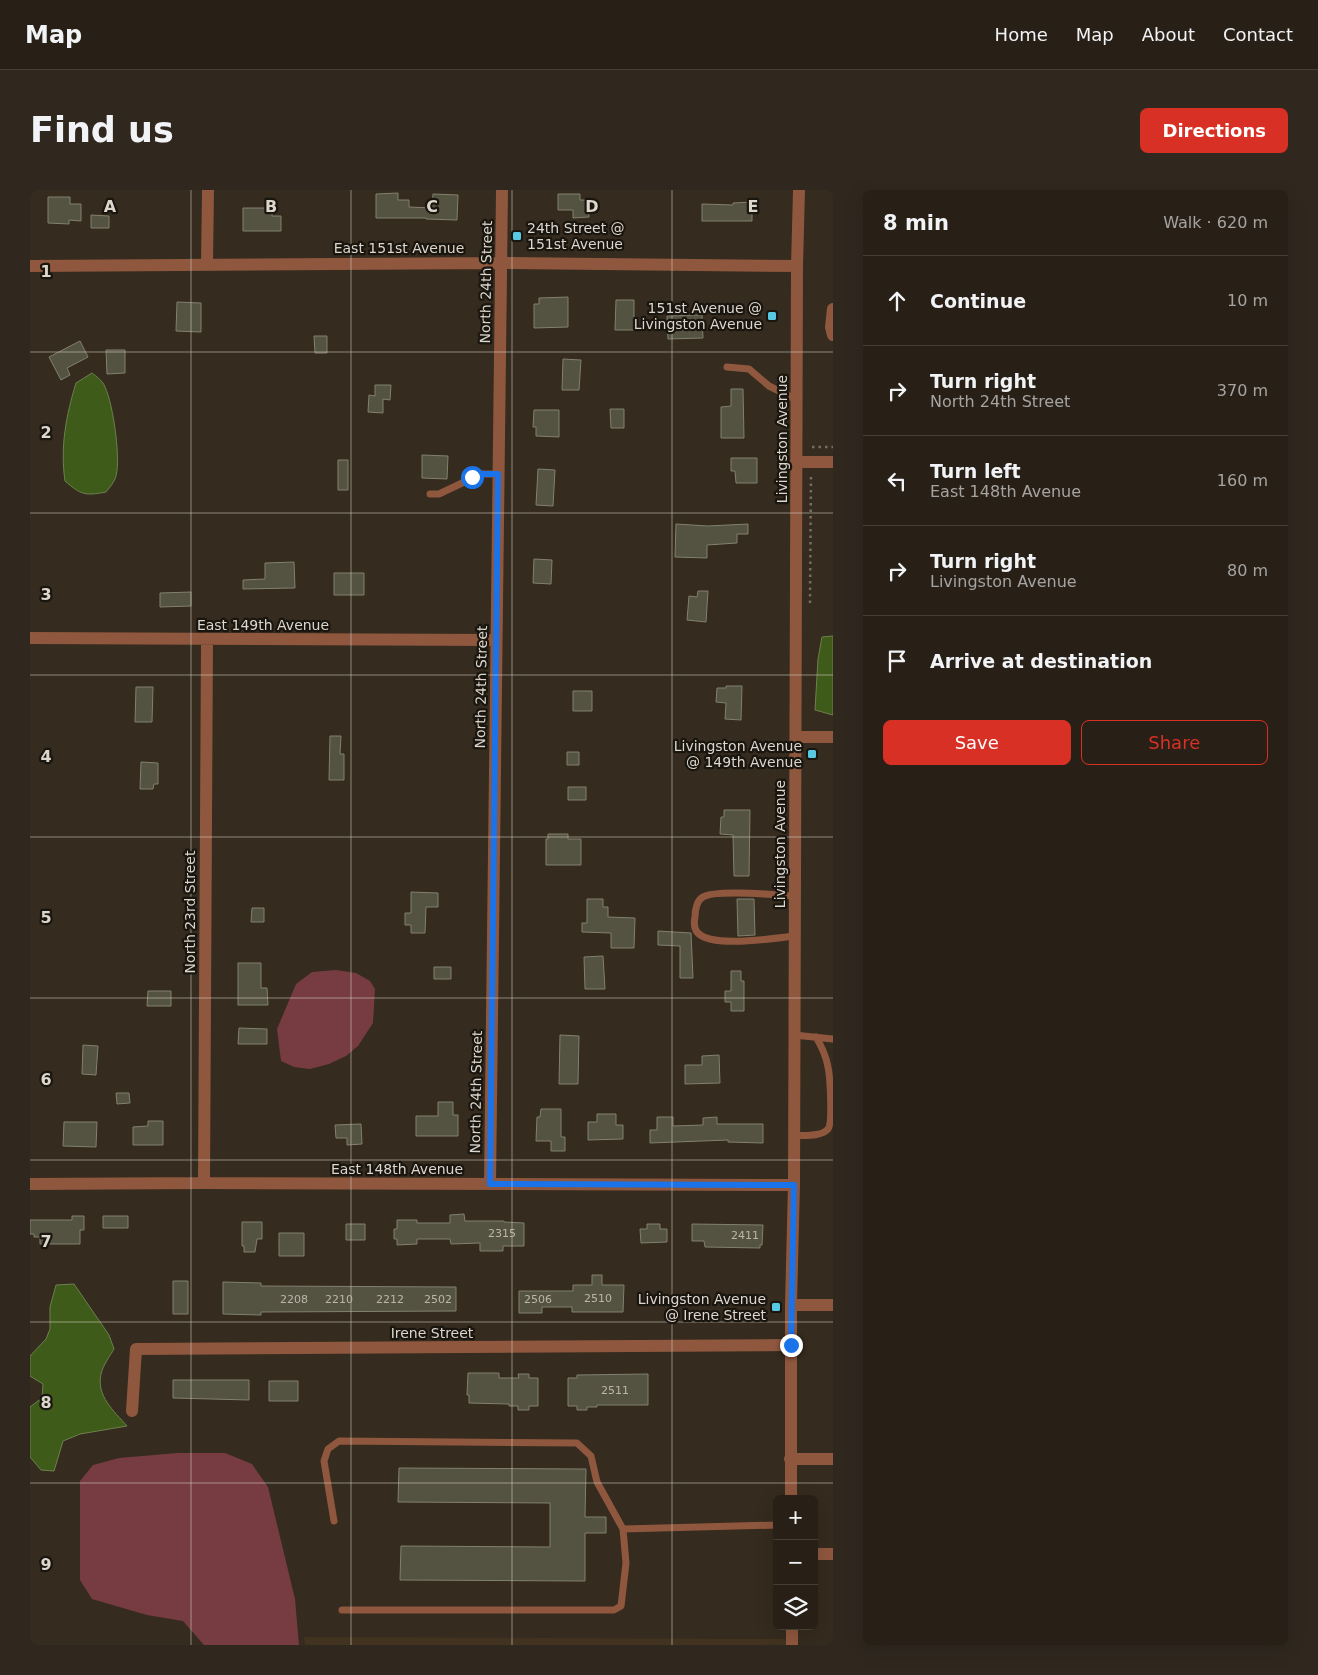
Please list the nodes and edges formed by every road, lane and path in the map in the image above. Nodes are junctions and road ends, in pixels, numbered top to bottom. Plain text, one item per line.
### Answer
1 (208, 190) edge
2 (502, 190) edge
3 (799, 190) edge
4 (501, 262) junction
5 (207, 265) junction
6 (30, 266) edge
7 (797, 266) junction
8 (833, 309) edge
9 (833, 335) edge
10 (727, 367) dead end
11 (797, 400) junction
12 (812, 447) dead end
13 (833, 447) edge
14 (796, 462) junction
15 (812, 462) junction
16 (833, 462) edge
17 (498, 474) junction
18 (430, 494) dead end
19 (810, 603) dead end
20 (30, 638) edge
21 (207, 640) junction
22 (496, 640) junction
23 (796, 737) junction
24 (833, 737) edge
25 (795, 896) junction
26 (795, 936) junction
27 (794, 1035) junction
28 (816, 1037) junction
29 (833, 1039) edge
30 (794, 1136) junction
31 (204, 1183) junction
32 (30, 1184) edge
33 (490, 1184) junction
34 (794, 1185) junction
35 (791, 1305) junction
36 (833, 1305) edge
37 (791, 1345) junction
38 (132, 1411) dead end
39 (790, 1459) junction
40 (833, 1459) edge
41 (791, 1495) edge
42 (334, 1520) dead end
43 (773, 1525) edge
44 (623, 1529) junction
45 (818, 1554) edge
46 (833, 1554) edge
47 (342, 1610) dead end
48 (792, 1630) edge
49 (792, 1645) edge

1 - 5 street
2 - 4 street, North 24th Street
3 - 7 street, Livingston Avenue
4 - 5 street, East 151st Avenue
4 - 7 street, East 151st Avenue
4 - 17 street, North 24th Street
5 - 6 street, East 151st Avenue
7 - 11 street, Livingston Avenue
8 - 9 street
10 - 11 lane
11 - 14 street, Livingston Avenue
12 - 13 path
14 - 15 street
14 - 23 street, Livingston Avenue
15 - 16 street
15 - 19 path
17 - 18 lane
17 - 22 street, North 24th Street
20 - 21 street, East 149th Avenue
21 - 22 street, East 149th Avenue
21 - 31 street, North 23rd Street
22 - 33 street, North 24th Street
23 - 24 street
23 - 25 street, Livingston Avenue
25 - 26 street, Livingston Avenue
25 - 26 lane
26 - 27 street, Livingston Avenue
27 - 28 lane
27 - 30 street, Livingston Avenue
28 - 29 lane
28 - 30 lane
30 - 34 street, Livingston Avenue
31 - 32 street, East 148th Avenue
31 - 33 street, East 148th Avenue
33 - 34 street, East 148th Avenue
34 - 35 street, Livingston Avenue
35 - 36 street
35 - 37 street, Livingston Avenue
37 - 38 street, Irene Street
37 - 39 street, Livingston Avenue
39 - 40 street
39 - 41 street, Livingston Avenue
42 - 44 lane
43 - 44 lane
44 - 47 lane
45 - 46 street
48 - 49 street

